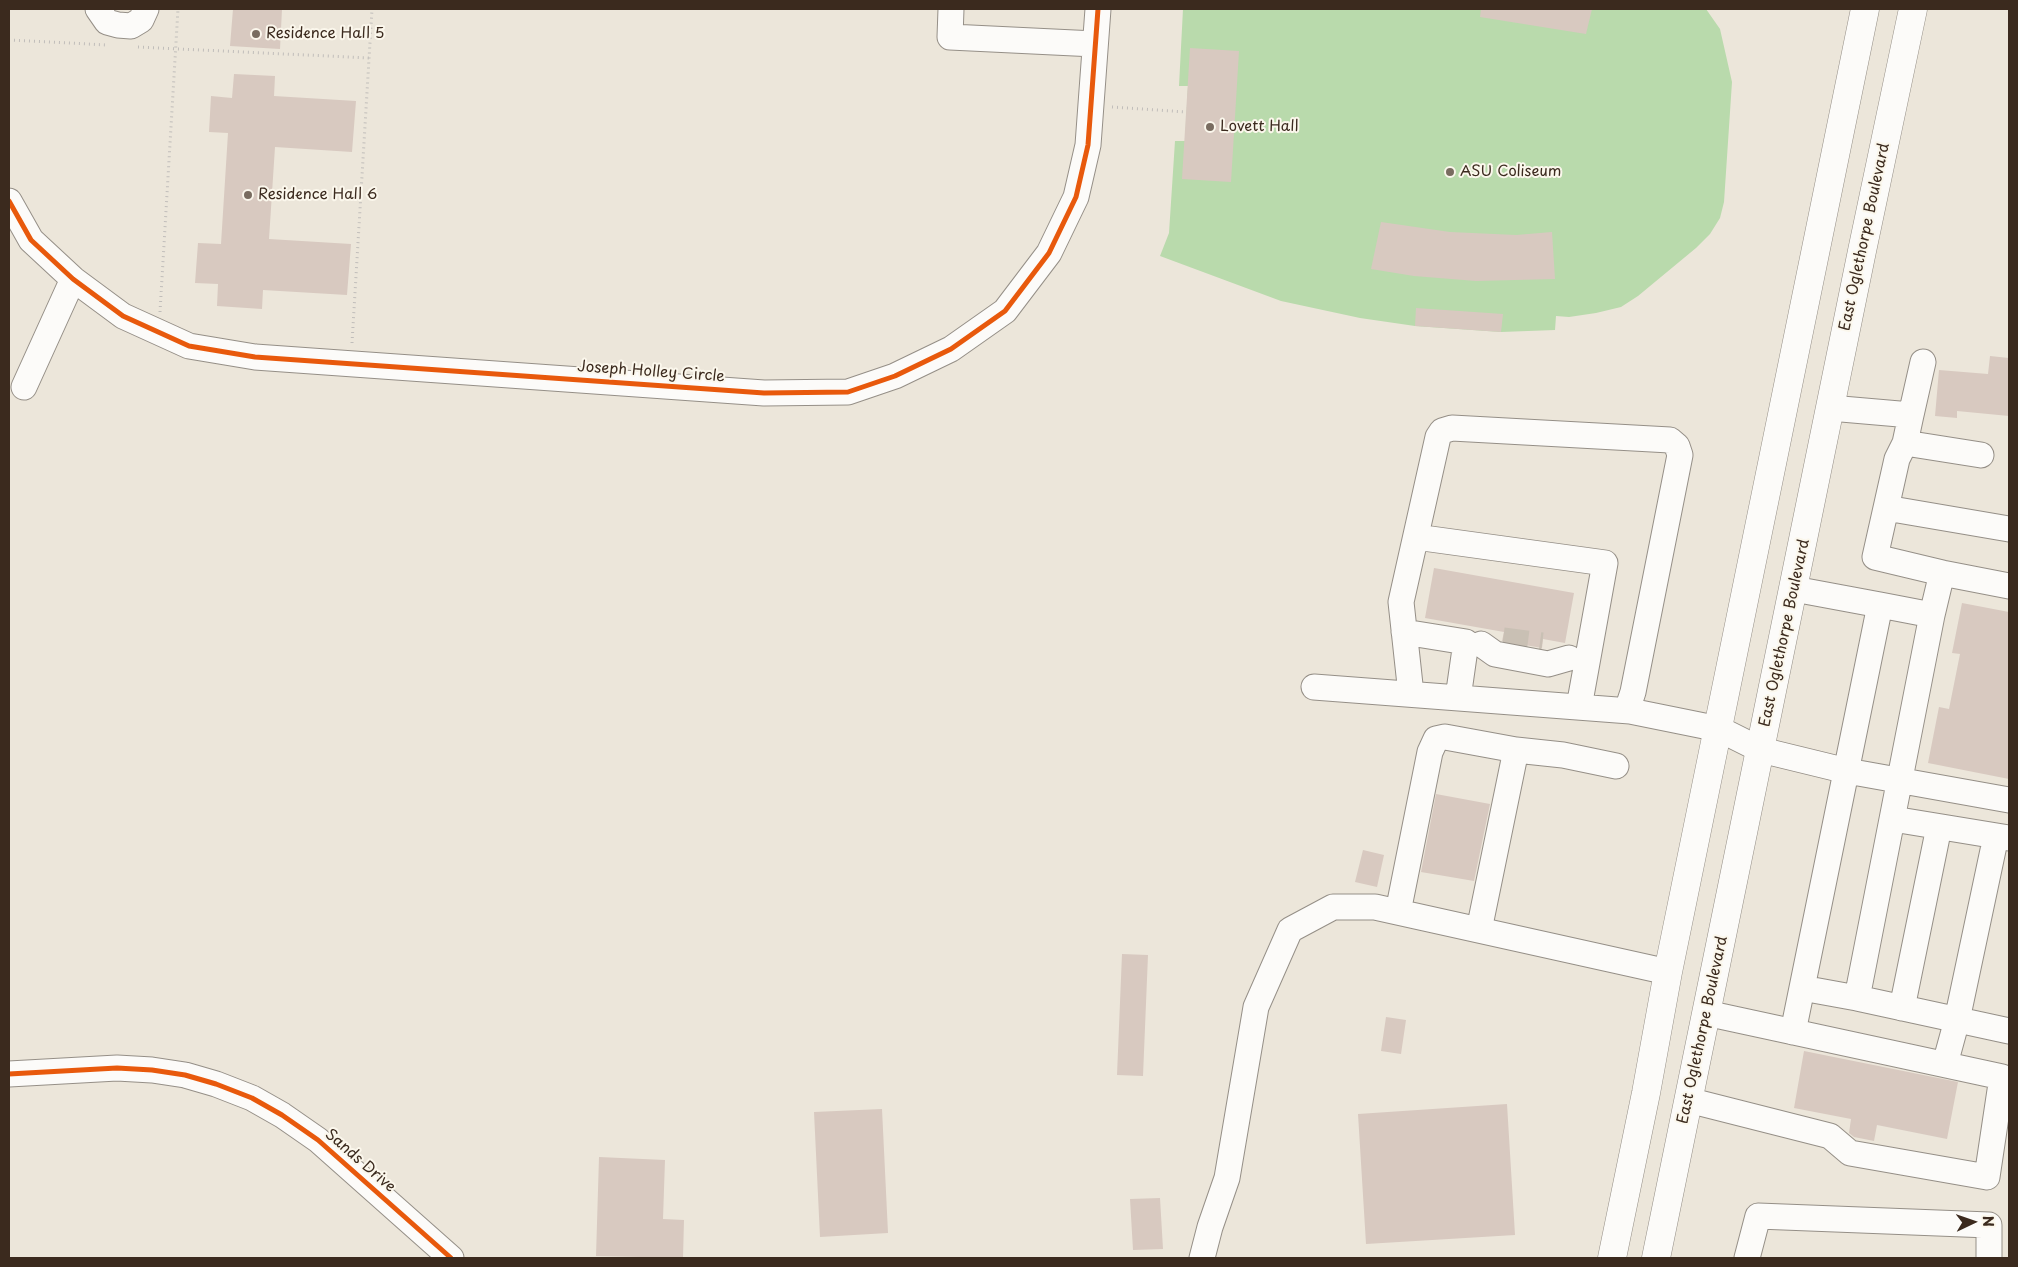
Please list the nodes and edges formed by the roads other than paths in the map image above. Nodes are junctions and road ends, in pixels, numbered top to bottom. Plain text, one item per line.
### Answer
1 (98, 9) edge
2 (146, 9) edge
3 (952, 9) edge
4 (1098, 9) edge
5 (1865, 9) edge
6 (1914, 9) edge
7 (1095, 44) junction
8 (9, 201) edge
9 (73, 279) junction
10 (1923, 362) dead end
11 (24, 387) dead end
12 (1830, 408) junction
13 (1911, 415) junction
14 (1905, 443) junction
15 (1981, 455) dead end
16 (1886, 508) junction
17 (2009, 529) edge
18 (1416, 537) junction
19 (1942, 573) junction
20 (2009, 586) edge
21 (1794, 589) junction
22 (1880, 605) junction
23 (1932, 616) junction
24 (1404, 632) junction
25 (1488, 643) junction
26 (1542, 649) tunnel mouth
27 (1578, 660) junction
28 (1314, 687) dead end
29 (1410, 694) junction
30 (1458, 698) junction
31 (1579, 707) junction
32 (1627, 710) junction
33 (1719, 729) junction
34 (1516, 750) junction
35 (1761, 750) junction
36 (1616, 766) dead end
37 (1847, 771) junction
38 (1900, 782) junction
39 (2009, 800) edge
40 (1893, 819) junction
41 (1939, 827) junction
42 (2003, 837) edge
43 (1398, 912) junction
44 (1479, 930) junction
45 (1668, 972) junction
46 (1802, 988) junction
47 (1857, 998) junction
48 (1902, 1008) junction
49 (1706, 1013) junction
50 (1958, 1020) junction
51 (2009, 1031) edge
52 (1793, 1032) junction
53 (1945, 1064) junction
54 (9, 1074) edge
55 (1688, 1100) junction
56 (451, 1258) edge
57 (1202, 1258) edge
58 (1612, 1258) edge
59 (1656, 1258) edge
60 (1748, 1258) edge
61 (1989, 1258) edge

1 - 2 street
3 - 7 street
4 - 7 street, Joseph Holley Circle
5 - 33 main road
6 - 12 main road, East Oglethorpe Boulevard
7 - 9 street, Joseph Holley Circle
8 - 9 street, Joseph Holley Circle
9 - 11 street
10 - 13 street
12 - 13 street
12 - 21 main road, East Oglethorpe Boulevard
13 - 14 street
14 - 15 street
14 - 16 street
16 - 17 street
16 - 19 street
18 - 24 street
18 - 27 street
18 - 32 street
19 - 20 street
19 - 23 street
21 - 22 street
21 - 35 main road, East Oglethorpe Boulevard
22 - 23 street
22 - 37 street
23 - 38 street
24 - 25 street
24 - 29 street
25 - 27 street
25 - 30 street
26 - 27 street
27 - 31 street
28 - 29 street
29 - 30 street
30 - 31 street
31 - 32 street
32 - 33 street
33 - 35 street
33 - 45 main road
34 - 36 street
34 - 43 street
34 - 44 street
35 - 37 street
35 - 49 main road, East Oglethorpe Boulevard
37 - 38 street
37 - 46 street
38 - 39 street
38 - 40 street
40 - 41 street
40 - 47 street
41 - 42 street
41 - 48 street
42 - 50 street
43 - 44 street
43 - 57 street
44 - 45 street
45 - 58 main road
46 - 47 street
46 - 52 street
47 - 48 street
48 - 50 street
49 - 52 street
49 - 55 main road, East Oglethorpe Boulevard
50 - 51 street
50 - 53 street
52 - 53 street
53 - 55 street
54 - 56 street, Sands Drive
55 - 59 main road, East Oglethorpe Boulevard
60 - 61 street

